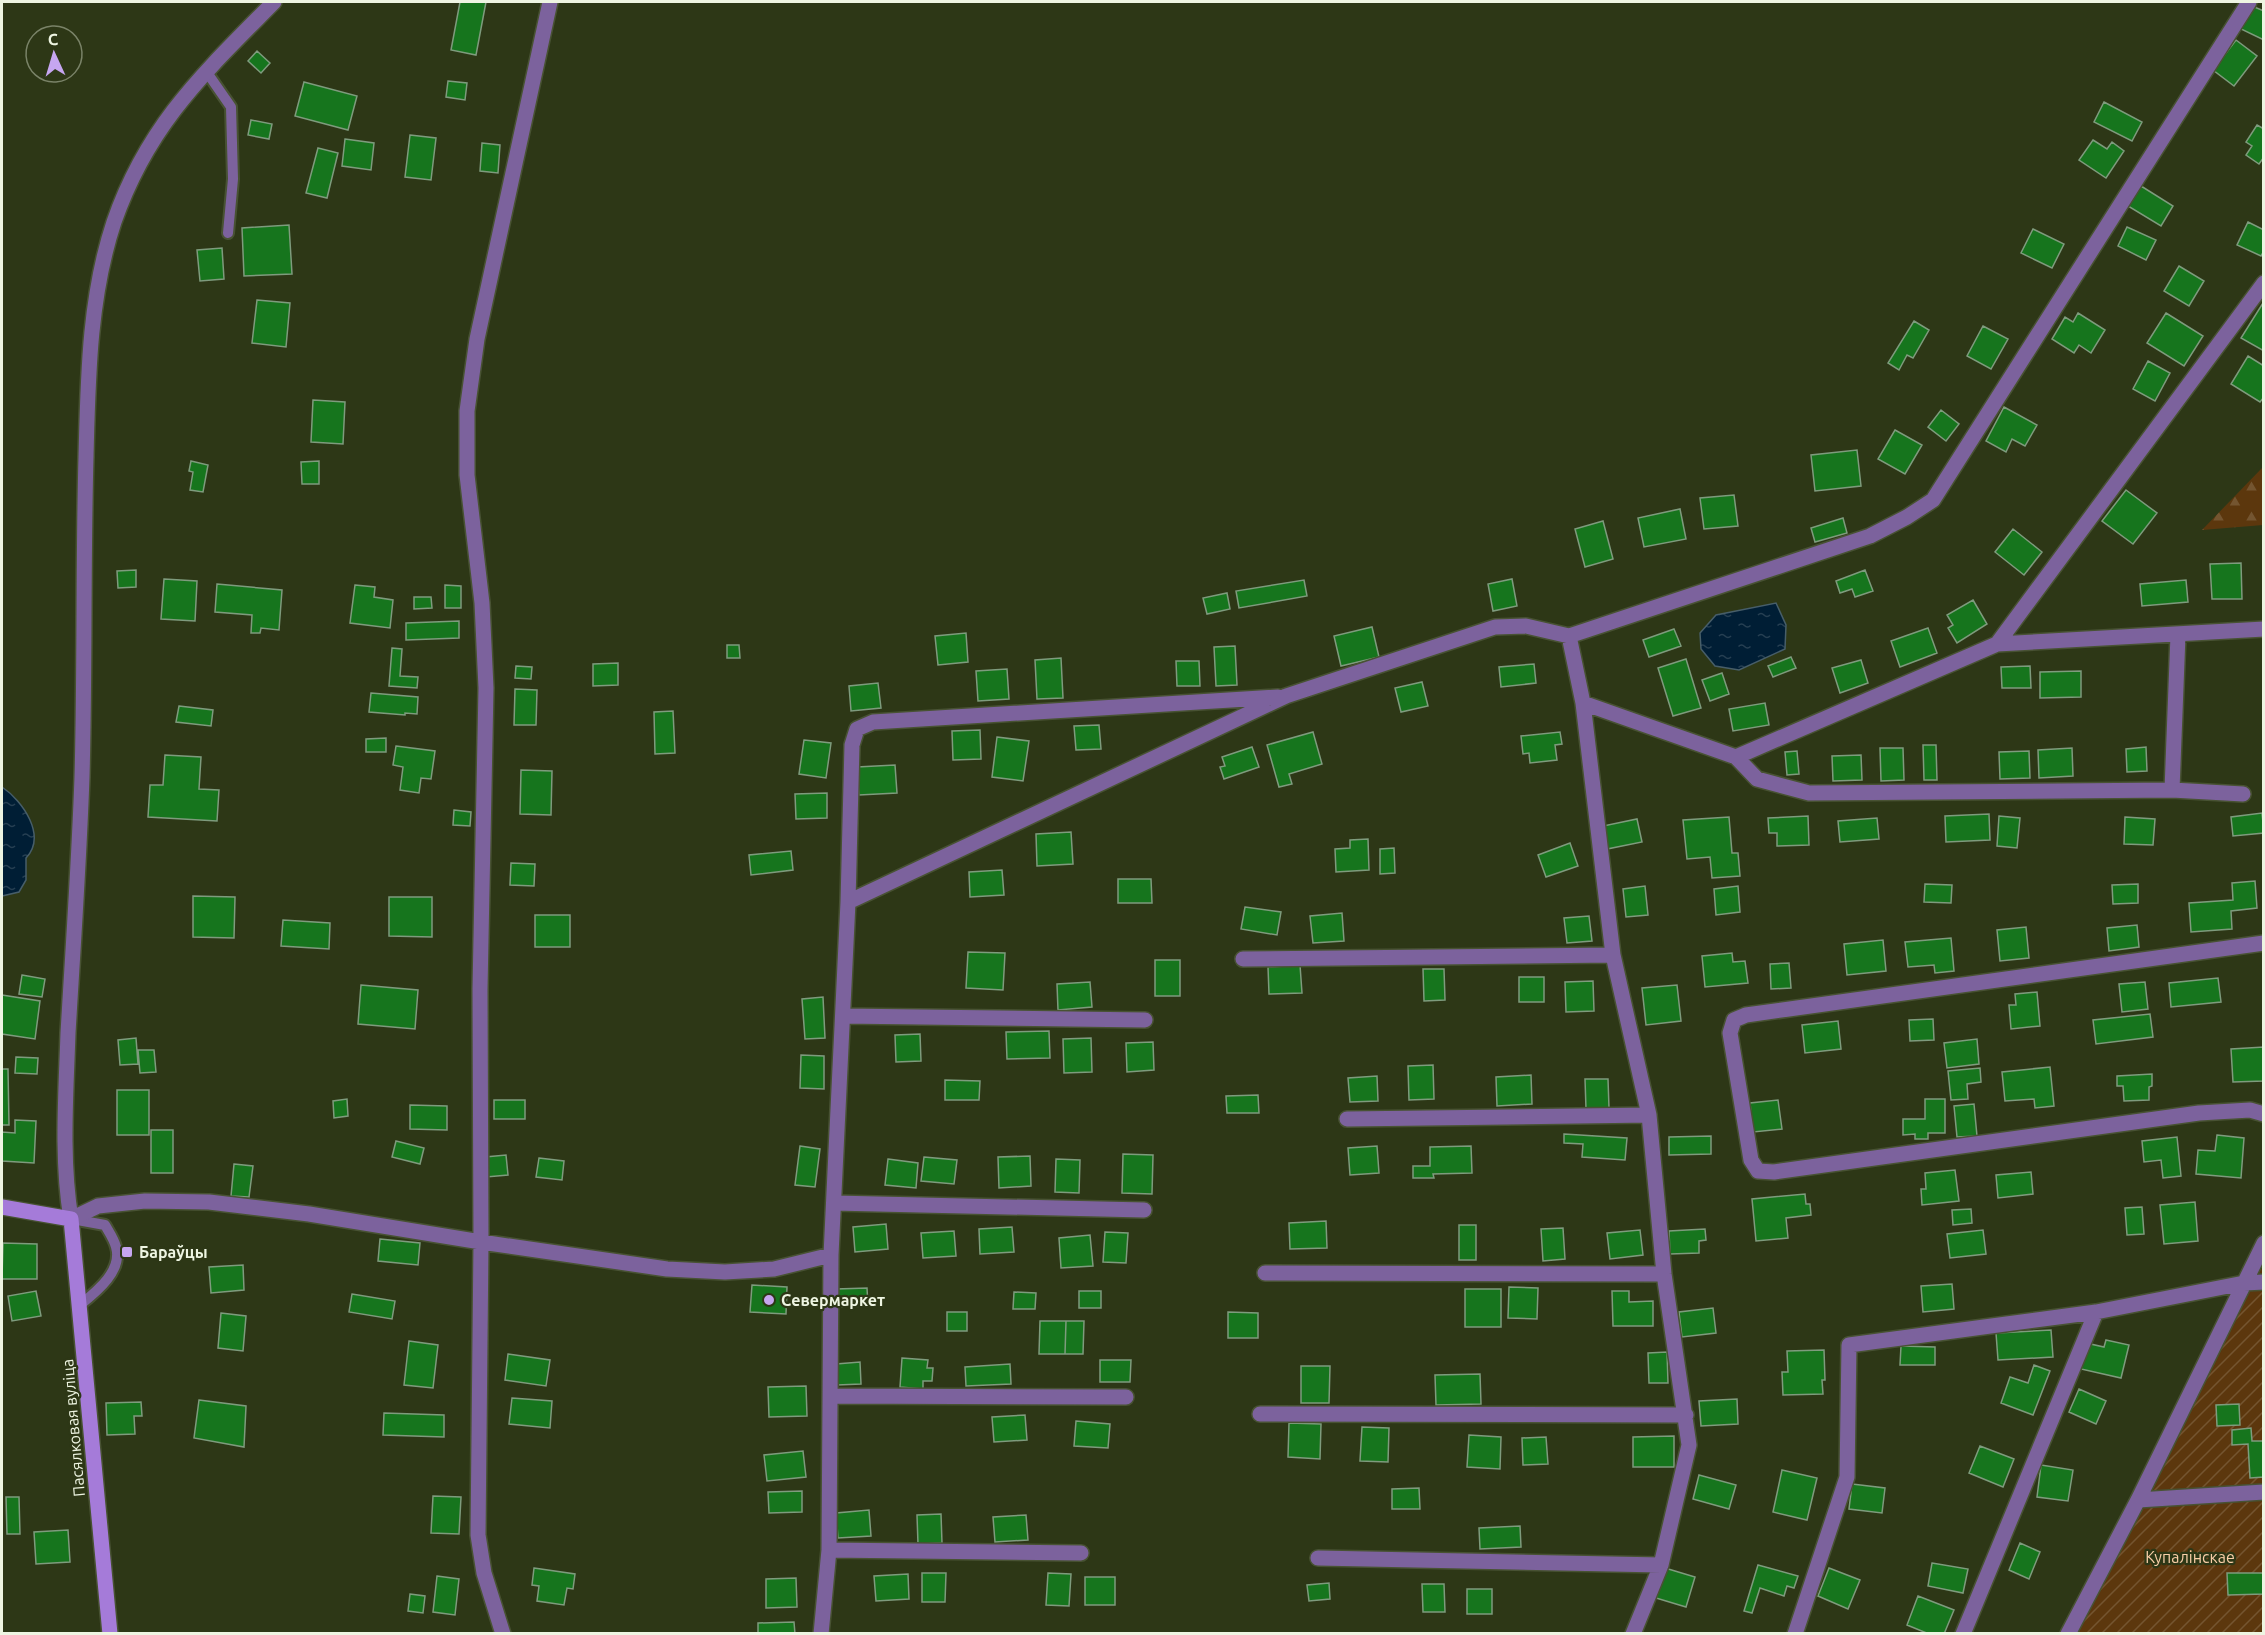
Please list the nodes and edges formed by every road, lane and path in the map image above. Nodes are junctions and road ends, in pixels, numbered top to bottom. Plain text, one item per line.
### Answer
1 (274, 2) edge
2 (550, 2) edge
3 (2249, 2) edge
4 (206, 72) junction
5 (228, 233) dead end
6 (2264, 283) edge
7 (2264, 629) edge
8 (2178, 635) junction
9 (1569, 636) junction
10 (1997, 644) junction
11 (1286, 696) junction
12 (1582, 703) junction
13 (1736, 757) junction
14 (2172, 790) junction
15 (2243, 794) dead end
16 (848, 902) junction
17 (2264, 943) edge
18 (1613, 955) junction
19 (1244, 958) dead end
20 (843, 1016) junction
21 (1145, 1020) dead end
22 (2264, 1114) edge
23 (1650, 1115) junction
24 (1347, 1119) dead end
25 (834, 1203) junction
26 (2, 1207) edge
27 (1144, 1210) dead end
28 (71, 1219) junction
29 (481, 1242) junction
30 (2264, 1243) edge
31 (831, 1255) junction
32 (2260, 1257) edge
33 (1265, 1273) dead end
34 (1664, 1274) junction
35 (2264, 1282) edge
36 (2244, 1283) junction
37 (80, 1305) junction
38 (2096, 1312) junction
39 (831, 1396) junction
40 (1126, 1397) dead end
41 (1260, 1414) dead end
42 (1686, 1415) junction
43 (2264, 1492) edge
44 (2138, 1500) junction
45 (829, 1550) junction
46 (1081, 1553) dead end
47 (1318, 1558) dead end
48 (1660, 1565) junction
49 (110, 1634) edge
50 (503, 1634) edge
51 (822, 1634) edge
52 (1633, 1634) edge
53 (1795, 1634) edge
54 (1963, 1634) edge
55 (2068, 1634) edge

1 - 4 street
2 - 29 street
3 - 9 street
4 - 5 lane
4 - 28 street
6 - 10 street
7 - 8 street
8 - 10 street
8 - 14 street
9 - 11 street
9 - 12 street
10 - 13 street
11 - 16 street
11 - 16 street
12 - 13 street
12 - 18 street
13 - 14 street
14 - 15 street
16 - 20 street
17 - 22 street
18 - 19 street
18 - 23 street
20 - 21 street
20 - 25 street
23 - 24 street
23 - 34 street
25 - 27 street
25 - 31 street
26 - 28 main road
28 - 29 street
28 - 37 main road, Пасялковая вуліца
28 - 37 lane
29 - 31 street
29 - 50 street
30 - 32 street
31 - 39 street
32 - 36 street
33 - 34 street
34 - 42 street
35 - 36 street
36 - 38 street
36 - 44 street
37 - 49 main road, Пасялковая вуліца
38 - 53 street
38 - 54 street
39 - 40 street
39 - 45 street
41 - 42 street
42 - 48 street
43 - 44 street
44 - 55 street
45 - 46 street
45 - 51 street
47 - 48 street
48 - 52 street

